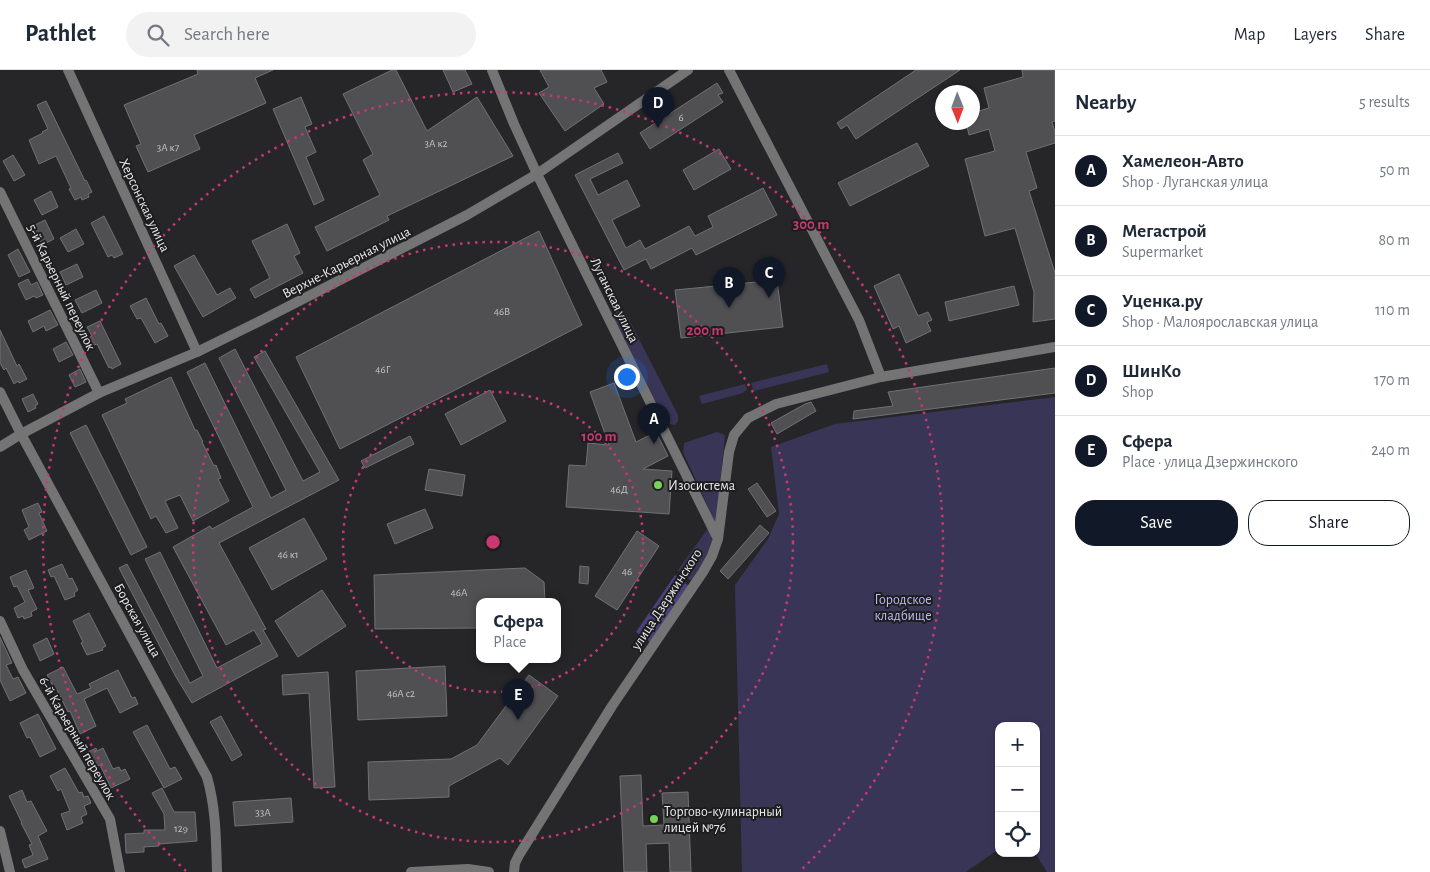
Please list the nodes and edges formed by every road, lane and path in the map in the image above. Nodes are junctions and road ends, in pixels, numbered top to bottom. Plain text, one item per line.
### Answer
1 (68, 70) edge
2 (492, 70) edge
3 (688, 70) edge
4 (729, 70) edge
5 (537, 174) junction
6 (0, 192) edge
7 (1055, 347) edge
8 (197, 352) junction
9 (881, 377) junction
10 (0, 392) edge
11 (99, 393) junction
12 (21, 434) junction
13 (0, 448) edge
14 (718, 539) junction
15 (0, 621) edge
16 (0, 831) edge
17 (10, 872) edge
18 (120, 872) edge
19 (217, 872) edge
20 (411, 872) edge
21 (489, 872) edge
22 (514, 872) edge

1 - 8 street, Херсонская улица
2 - 5 street, Луганская улица
3 - 5 street, Верхне-Карьерная улица
4 - 9 street
5 - 8 street, Верхне-Карьерная улица
5 - 14 street, Луганская улица
6 - 11 street, 5-й Карьерный переулок
7 - 9 street, улица Дзержинского
8 - 11 street, Верхне-Карьерная улица
9 - 14 street, улица Дзержинского
10 - 12 street, Борская улица
11 - 12 street, Верхне-Карьерная улица
12 - 13 street, Верхне-Карьерная улица
12 - 19 street, Борская улица
14 - 22 street, улица Дзержинского
15 - 18 street, 6-й Карьерный переулок
16 - 17 street
20 - 21 street

